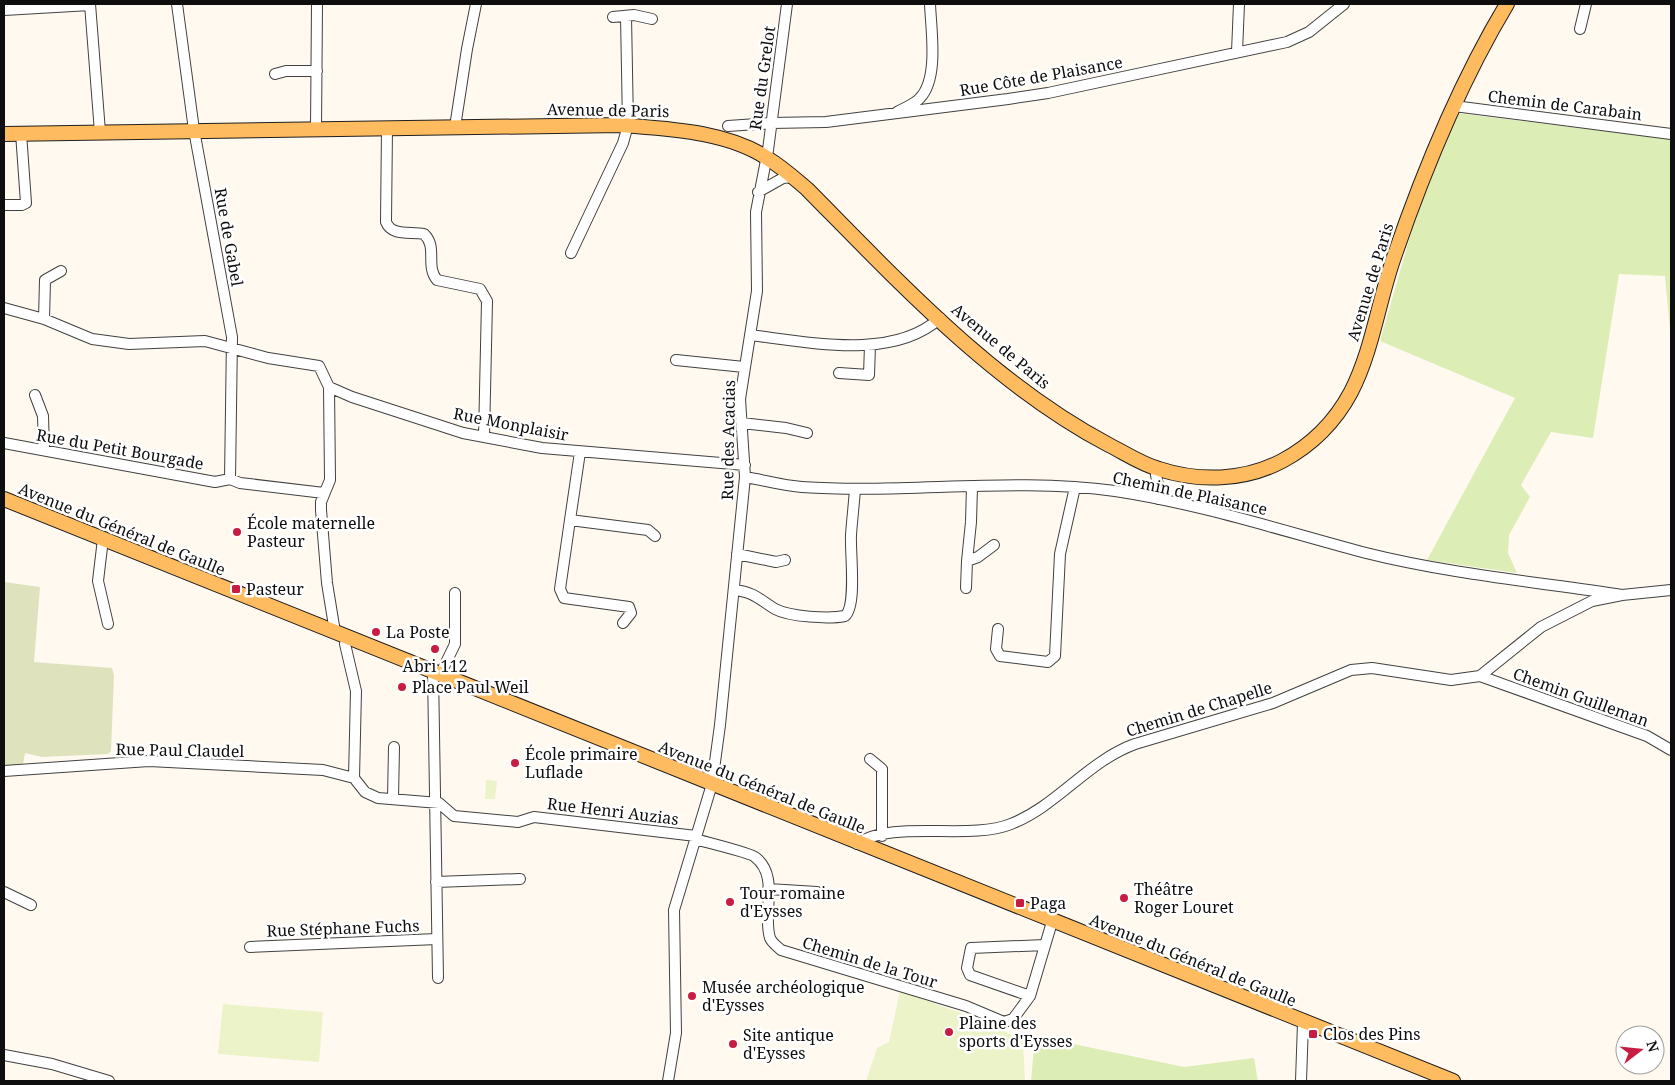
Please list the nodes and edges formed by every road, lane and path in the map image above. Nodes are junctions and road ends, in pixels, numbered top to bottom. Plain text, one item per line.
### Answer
1 (90, 4) edge
2 (177, 4) edge
3 (317, 4) edge
4 (476, 4) edge
5 (787, 4) edge
6 (930, 4) edge
7 (1239, 4) edge
8 (1344, 4) edge
9 (1507, 4) edge
10 (1586, 4) edge
11 (1335, 7) edge
12 (6, 8) edge
13 (626, 16) junction
14 (612, 17) dead end
15 (652, 19) dead end
16 (1580, 29) dead end
17 (1237, 52) junction
18 (317, 71) junction
19 (275, 74) dead end
20 (1454, 106) junction
21 (892, 115) junction
22 (628, 126) junction
23 (728, 126) dead end
24 (455, 127) junction
25 (771, 127) junction
26 (386, 128) junction
27 (316, 129) junction
28 (194, 130) junction
29 (100, 132) junction
30 (21, 133) junction
31 (4, 134) edge
32 (1671, 134) edge
33 (748, 149) junction
34 (766, 156) junction
35 (793, 177) junction
36 (758, 192) junction
37 (4, 206) edge
38 (571, 253) dead end
39 (61, 271) dead end
40 (4, 308) edge
41 (940, 318) junction
42 (44, 319) junction
43 (750, 335) junction
44 (870, 345) junction
45 (233, 349) junction
46 (676, 360) dead end
47 (744, 367) junction
48 (839, 373) dead end
49 (329, 387) junction
50 (35, 395) dead end
51 (742, 423) junction
52 (807, 433) dead end
53 (484, 437) junction
54 (4, 443) edge
55 (44, 450) junction
56 (580, 452) junction
57 (745, 465) junction
58 (1160, 470) junction
59 (745, 477) junction
60 (230, 478) junction
61 (972, 487) junction
62 (1075, 487) junction
63 (855, 489) junction
64 (324, 493) junction
65 (4, 499) edge
66 (1158, 499) junction
67 (570, 520) junction
68 (655, 536) dead end
69 (103, 539) junction
70 (994, 545) dead end
71 (737, 554) junction
72 (785, 560) dead end
73 (967, 562) junction
74 (966, 588) dead end
75 (734, 590) junction
76 (1671, 590) edge
77 (456, 593) dead end
78 (1622, 595) junction
79 (108, 624) dead end
80 (623, 624) dead end
81 (998, 629) dead end
82 (341, 634) junction
83 (437, 673) junction
84 (1480, 676) junction
85 (394, 747) dead end
86 (1671, 750) edge
87 (870, 759) dead end
88 (4, 771) edge
89 (354, 778) junction
90 (712, 784) junction
91 (393, 800) junction
92 (434, 802) junction
93 (882, 836) junction
94 (696, 838) junction
95 (857, 844) junction
96 (520, 879) dead end
97 (436, 882) junction
98 (768, 889) junction
99 (4, 892) edge
100 (817, 892) dead end
101 (31, 904) dead end
102 (1052, 922) junction
103 (438, 939) junction
104 (1045, 945) junction
105 (250, 948) dead end
106 (438, 978) dead end
107 (1030, 996) junction
108 (1303, 1023) junction
109 (4, 1055) edge
110 (109, 1081) edge
111 (668, 1081) edge
112 (1301, 1081) edge
113 (1453, 1081) edge

1 - 12 street
1 - 29 street
2 - 28 street, Rue de Gabel
3 - 18 street
4 - 24 street
5 - 25 street, Rue du Grelot
6 - 21 street
7 - 17 street
8 - 11 street, Rue Côte de Plaisance
9 - 20 main road, Avenue de Paris
10 - 16 street
11 - 17 street, Rue Côte de Plaisance
13 - 14 street
13 - 15 street
13 - 22 street
17 - 21 street, Rue Côte de Plaisance
18 - 19 street
18 - 27 street
20 - 32 street, Chemin de Carabain
20 - 58 main road, Avenue de Paris
21 - 25 street, Rue Côte de Plaisance
22 - 24 main road, Avenue de Paris
22 - 33 main road, Avenue de Paris
22 - 38 street
23 - 25 street, Rue Côte de Plaisance
24 - 26 main road, Avenue de Paris
25 - 33 street
25 - 34 street, Rue du Grelot
26 - 27 main road, Avenue de Paris
26 - 53 street
27 - 28 main road, Avenue de Paris
28 - 29 main road, Avenue de Paris
28 - 45 street, Rue de Gabel
29 - 30 main road, Avenue de Paris
30 - 31 main road, Avenue de Paris
30 - 37 street
33 - 34 main road, Avenue de Paris
34 - 35 main road, Avenue de Paris
34 - 36 street, Rue des Acacias
35 - 36 street
35 - 41 main road, Avenue de Paris
36 - 43 street, Rue des Acacias
39 - 42 street
40 - 42 street
41 - 44 street
41 - 58 main road, Avenue de Paris
42 - 45 street
43 - 44 street
43 - 47 street, Rue des Acacias
44 - 48 street
45 - 49 street
45 - 60 street, Rue de Gabel
46 - 47 street
47 - 51 street, Rue des Acacias
49 - 53 street, Rue Monplaisir
49 - 64 street
50 - 55 street
51 - 52 street
51 - 57 street, Rue des Acacias
53 - 56 street, Rue Monplaisir
54 - 55 street, Rue du Petit Bourgade
55 - 60 street, Rue du Petit Bourgade
56 - 57 street, Rue Monplaisir
56 - 67 street
57 - 59 street, Rue des Acacias
58 - 66 street
59 - 63 street, Chemin de Plaisance
59 - 71 street, Rue des Acacias
60 - 64 street, Rue du Petit Bourgade
61 - 62 street, Chemin de Plaisance
61 - 63 street, Chemin de Plaisance
61 - 73 street
62 - 66 street, Chemin de Plaisance
62 - 81 street
63 - 75 street
64 - 82 street
65 - 69 main road, Avenue du Général de Gaulle
66 - 78 street, Chemin de Plaisance
67 - 68 street
67 - 80 street
69 - 79 street
69 - 82 main road, Avenue du Général de Gaulle
70 - 73 street
71 - 72 street
71 - 75 street, Rue des Acacias
73 - 74 street
75 - 90 street, Rue des Acacias
76 - 78 street
77 - 83 street
78 - 84 street
82 - 83 main road, Avenue du Général de Gaulle
82 - 89 street
83 - 90 main road, Avenue du Général de Gaulle
83 - 92 street
84 - 86 street, Chemin Guilleman
84 - 93 street, Chemin de Chapelle
85 - 91 street
87 - 93 street
88 - 89 street, Rue Paul Claudel
89 - 91 street
90 - 94 street, Rue des Acacias
90 - 95 main road, Avenue du Général de Gaulle
91 - 92 street
92 - 94 street, Rue Henri Auzias
92 - 97 street
93 - 95 street, Chemin de Chapelle
94 - 98 street, Chemin de la Tour
94 - 111 street, Rue des Acacias
95 - 102 main road, Avenue du Général de Gaulle
96 - 97 street
97 - 103 street
98 - 100 street
98 - 107 street, Chemin de la Tour
99 - 101 street
102 - 104 street
102 - 108 main road, Avenue du Général de Gaulle
103 - 105 street, Rue Stéphane Fuchs
103 - 106 street
104 - 107 street
104 - 107 street
108 - 112 street
108 - 113 main road, Avenue du Général de Gaulle
109 - 110 street

